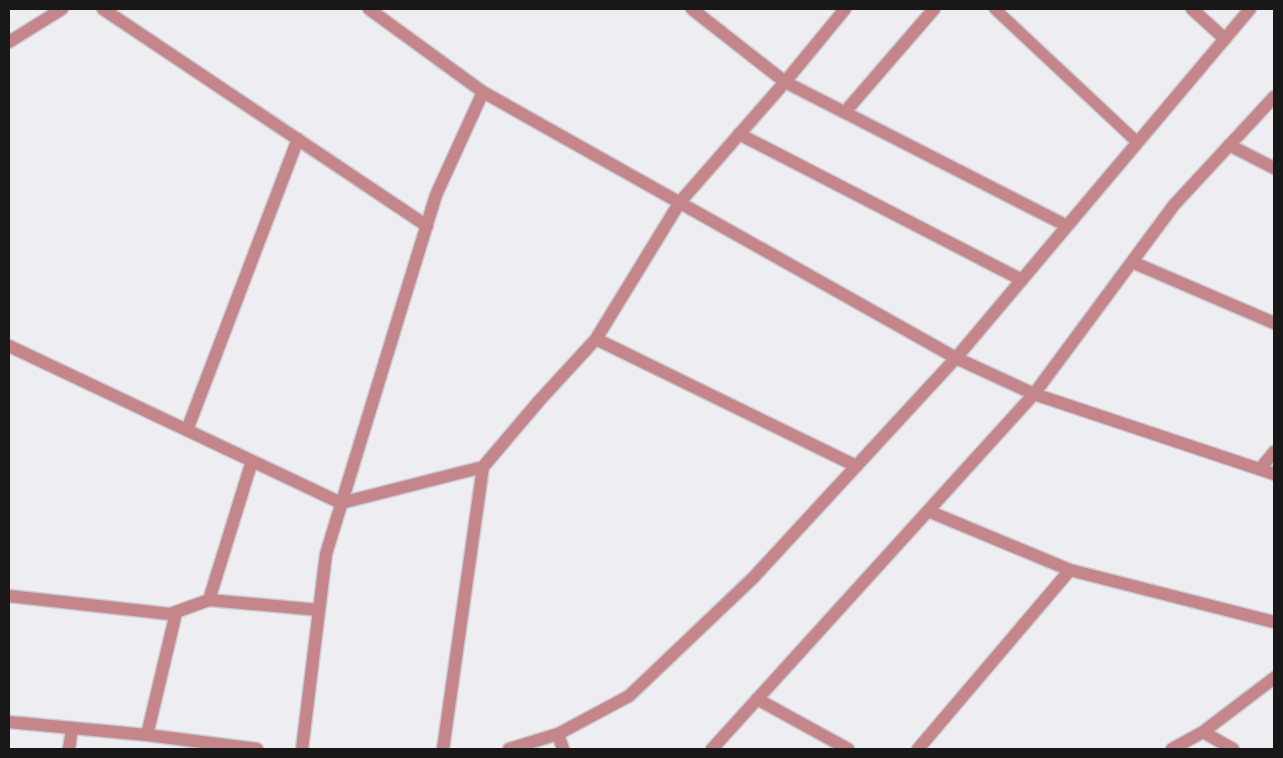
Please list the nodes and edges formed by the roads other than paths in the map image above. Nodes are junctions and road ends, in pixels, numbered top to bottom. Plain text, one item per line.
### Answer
1 (62, 9) edge
2 (103, 9) edge
3 (692, 9) edge
4 (845, 9) edge
5 (934, 9) edge
6 (995, 9) edge
7 (1192, 9) edge
8 (1250, 9) edge
9 (376, 11) edge
10 (1225, 38) junction
11 (9, 42) edge
12 (785, 82) junction
13 (483, 92) junction
14 (1274, 97) edge
15 (845, 112) junction
16 (739, 134) junction
17 (298, 139) junction
18 (1137, 142) junction
19 (1229, 145) junction
20 (1274, 168) edge
21 (680, 202) junction
22 (427, 226) junction
23 (1067, 226) junction
24 (1132, 262) junction
25 (1022, 280) junction
26 (1274, 323) edge
27 (596, 339) junction
28 (9, 346) edge
29 (956, 358) junction
30 (1034, 394) junction
31 (187, 430) junction
32 (1274, 452) edge
33 (252, 461) junction
34 (856, 466) junction
35 (483, 467) junction
36 (1260, 469) junction
37 (1274, 474) edge
38 (341, 503) junction
39 (928, 511) junction
40 (1070, 570) junction
41 (9, 596) edge
42 (209, 600) junction
43 (319, 610) junction
44 (176, 613) junction
45 (1274, 622) edge
46 (1274, 678) edge
47 (757, 699) junction
48 (9, 722) edge
49 (72, 728) junction
50 (1203, 732) junction
51 (558, 734) junction
52 (147, 735) junction
53 (69, 749) edge
54 (257, 749) edge
55 (302, 749) edge
56 (443, 749) edge
57 (509, 749) edge
58 (563, 749) edge
59 (712, 749) edge
60 (848, 749) edge
61 (918, 749) edge
62 (1172, 749) edge
63 (1233, 749) edge

1 - 11 street
2 - 17 street
3 - 12 street
4 - 12 street
5 - 15 street
6 - 18 lane
7 - 10 street
8 - 10 street
9 - 13 street
10 - 18 street
12 - 15 street
12 - 16 street
13 - 21 street
13 - 22 street
14 - 19 street
15 - 23 street
16 - 21 street
16 - 25 street
17 - 22 street
17 - 31 street
18 - 23 street
19 - 20 street
19 - 24 street
21 - 27 street
21 - 29 street
22 - 38 street
23 - 25 street
24 - 26 street
24 - 30 street
25 - 29 street
27 - 34 street
27 - 35 street
28 - 31 street
29 - 30 street
29 - 34 street
30 - 36 street
30 - 39 street
31 - 33 street
32 - 36 street
33 - 38 street
33 - 42 street
34 - 51 street
35 - 38 street
35 - 56 street
36 - 37 street
38 - 43 street
39 - 40 street
39 - 47 street
40 - 45 street
40 - 61 street
41 - 44 street
42 - 43 street
42 - 44 street
43 - 55 street
44 - 52 street
46 - 50 street
47 - 59 street
47 - 60 street
48 - 49 street
49 - 52 street
49 - 53 street
50 - 62 street
50 - 63 street
51 - 57 street
51 - 58 street
52 - 54 street

